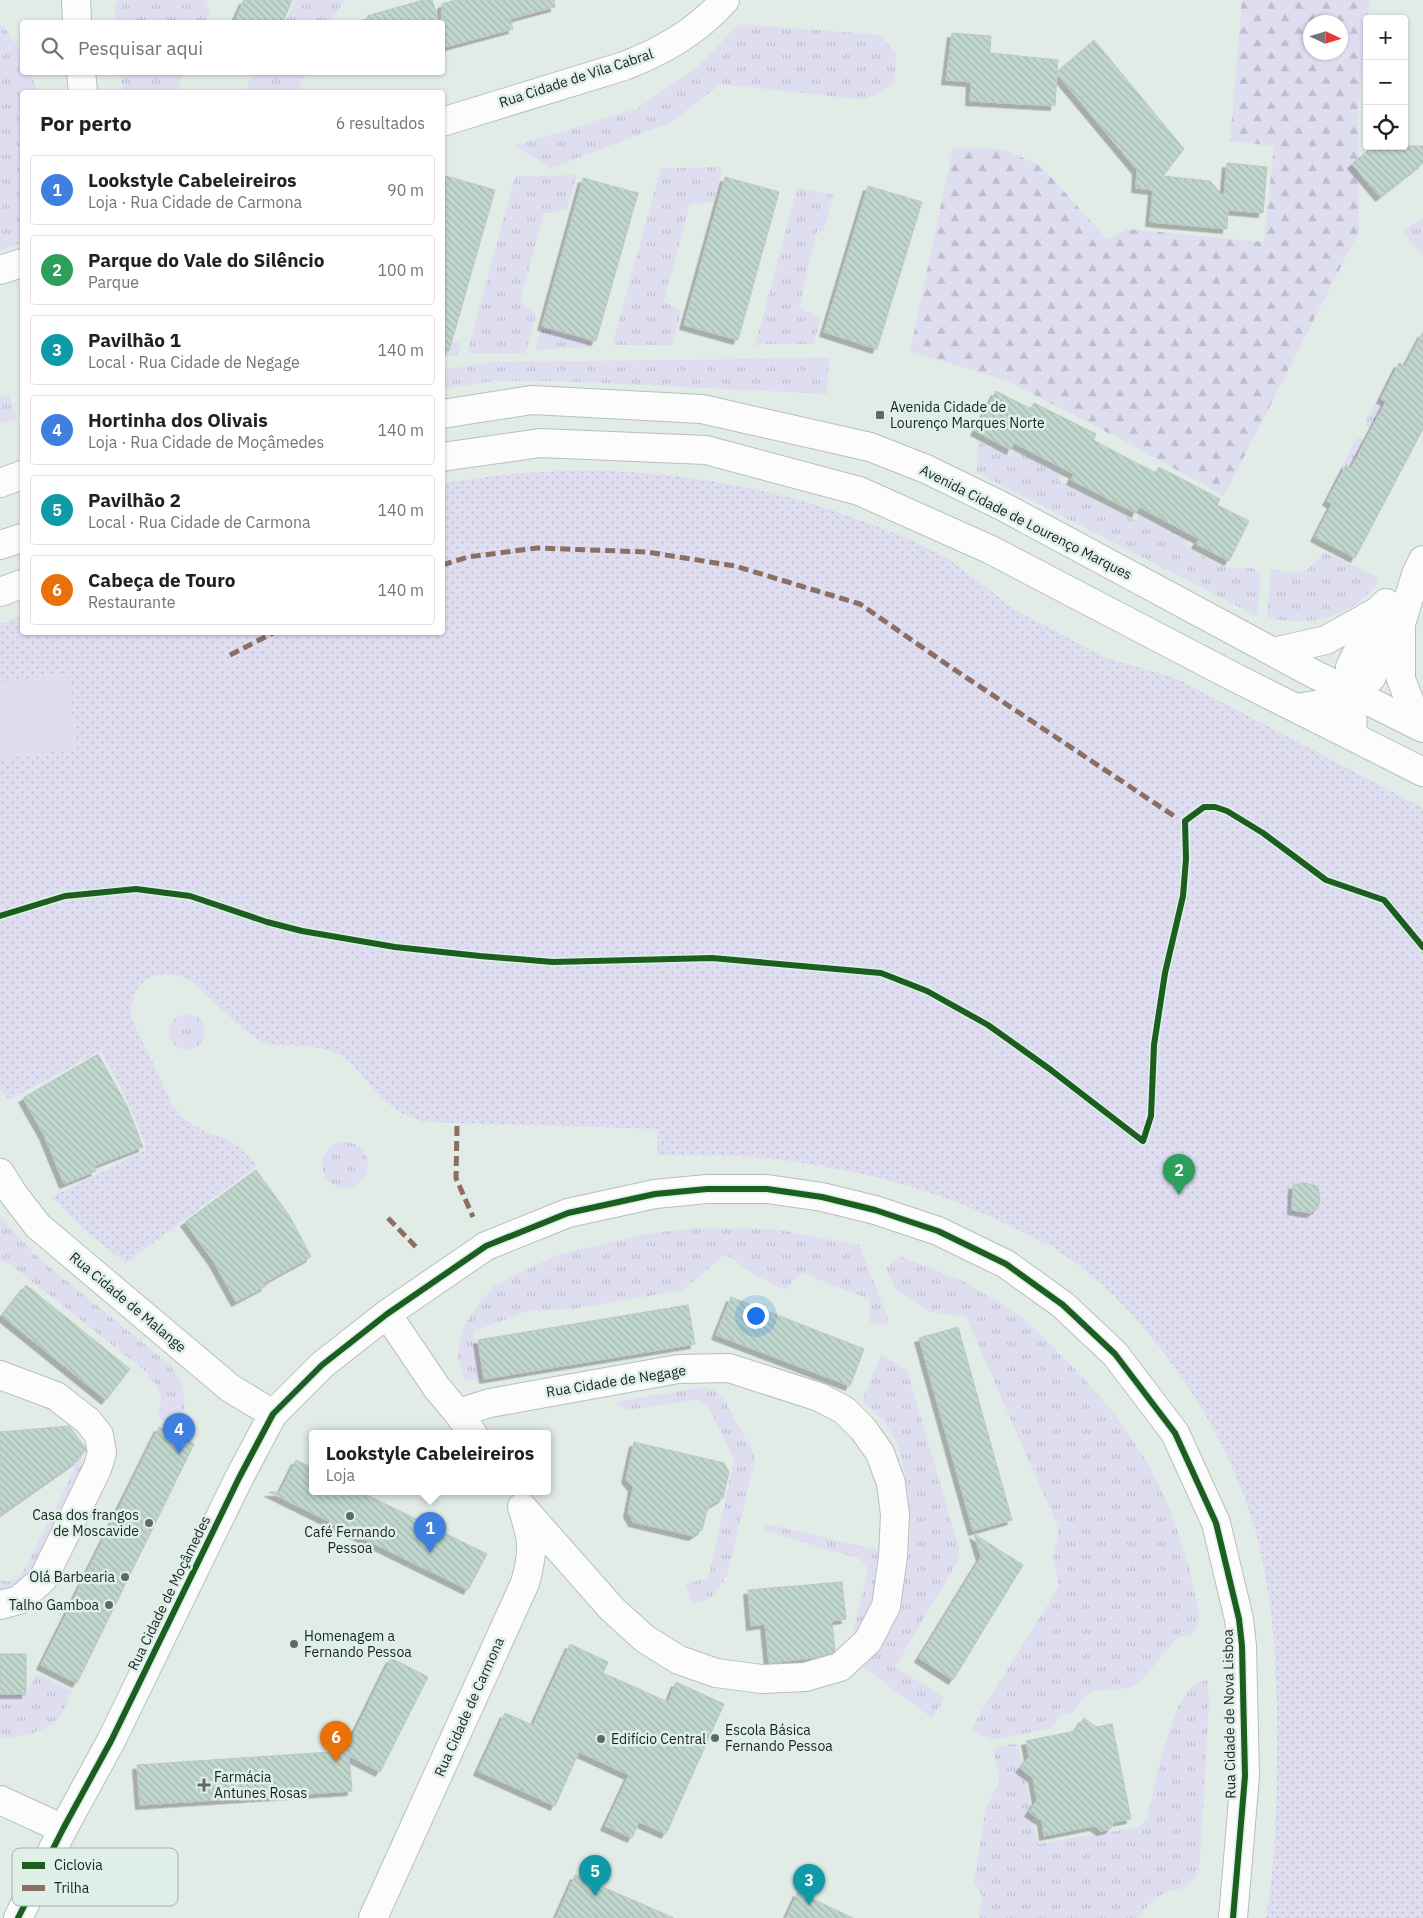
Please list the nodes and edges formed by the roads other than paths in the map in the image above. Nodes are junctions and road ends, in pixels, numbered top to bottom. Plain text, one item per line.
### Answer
1 (76, 0) edge
2 (725, 0) edge
3 (77, 20) edge
4 (81, 75) edge
5 (82, 90) edge
6 (445, 121) edge
7 (20, 264) edge
8 (0, 270) edge
9 (445, 414) edge
10 (445, 457) edge
11 (20, 477) edge
12 (0, 483) edge
13 (20, 539) edge
14 (0, 545) edge
15 (1419, 567) edge
16 (20, 585) edge
17 (0, 592) edge
18 (1378, 611) junction
19 (1401, 624) junction
20 (1274, 652) junction
21 (1350, 692) junction
22 (1297, 708) junction
23 (1421, 727) edge
24 (1353, 736) junction
25 (1423, 772) edge
26 (0, 1173) edge
27 (387, 1314) junction
28 (0, 1375) edge
29 (273, 1414) junction
30 (466, 1423) edge
31 (517, 1500) edge
32 (0, 1605) edge
33 (0, 1800) edge
34 (63, 1829) junction
35 (53, 1848) edge
36 (24, 1906) edge
37 (18, 1918) edge
38 (372, 1918) edge
39 (1233, 1918) edge

1 - 3 street
2 - 6 street, Rua Cidade de Vila Cabral
4 - 5 street
7 - 8 street
9 - 20 street, Avenida Cidade de Lourenço Marques
10 - 22 street
11 - 12 street
13 - 14 street
15 - 18 street
15 - 19 street
16 - 17 street
18 - 20 street
18 - 21 street
19 - 21 street
19 - 23 street
20 - 21 street, Avenida Cidade de Lourenço Marques
21 - 22 street
21 - 23 street, Avenida Cidade de Lourenço Marques
21 - 24 street
22 - 24 street
24 - 25 street
26 - 29 street, Rua Cidade de Malange
27 - 29 street, Rua Cidade de Moçâmedes
27 - 30 street
27 - 39 street, Rua Cidade de Nova Lisboa
28 - 32 street
29 - 34 street, Rua Cidade de Moçâmedes
30 - 31 street, Rua Cidade de Negage
31 - 38 street, Rua Cidade de Carmona
33 - 34 street
34 - 35 street, Rua Cidade de Moçâmedes
36 - 37 street, Rua Cidade de Moçâmedes

